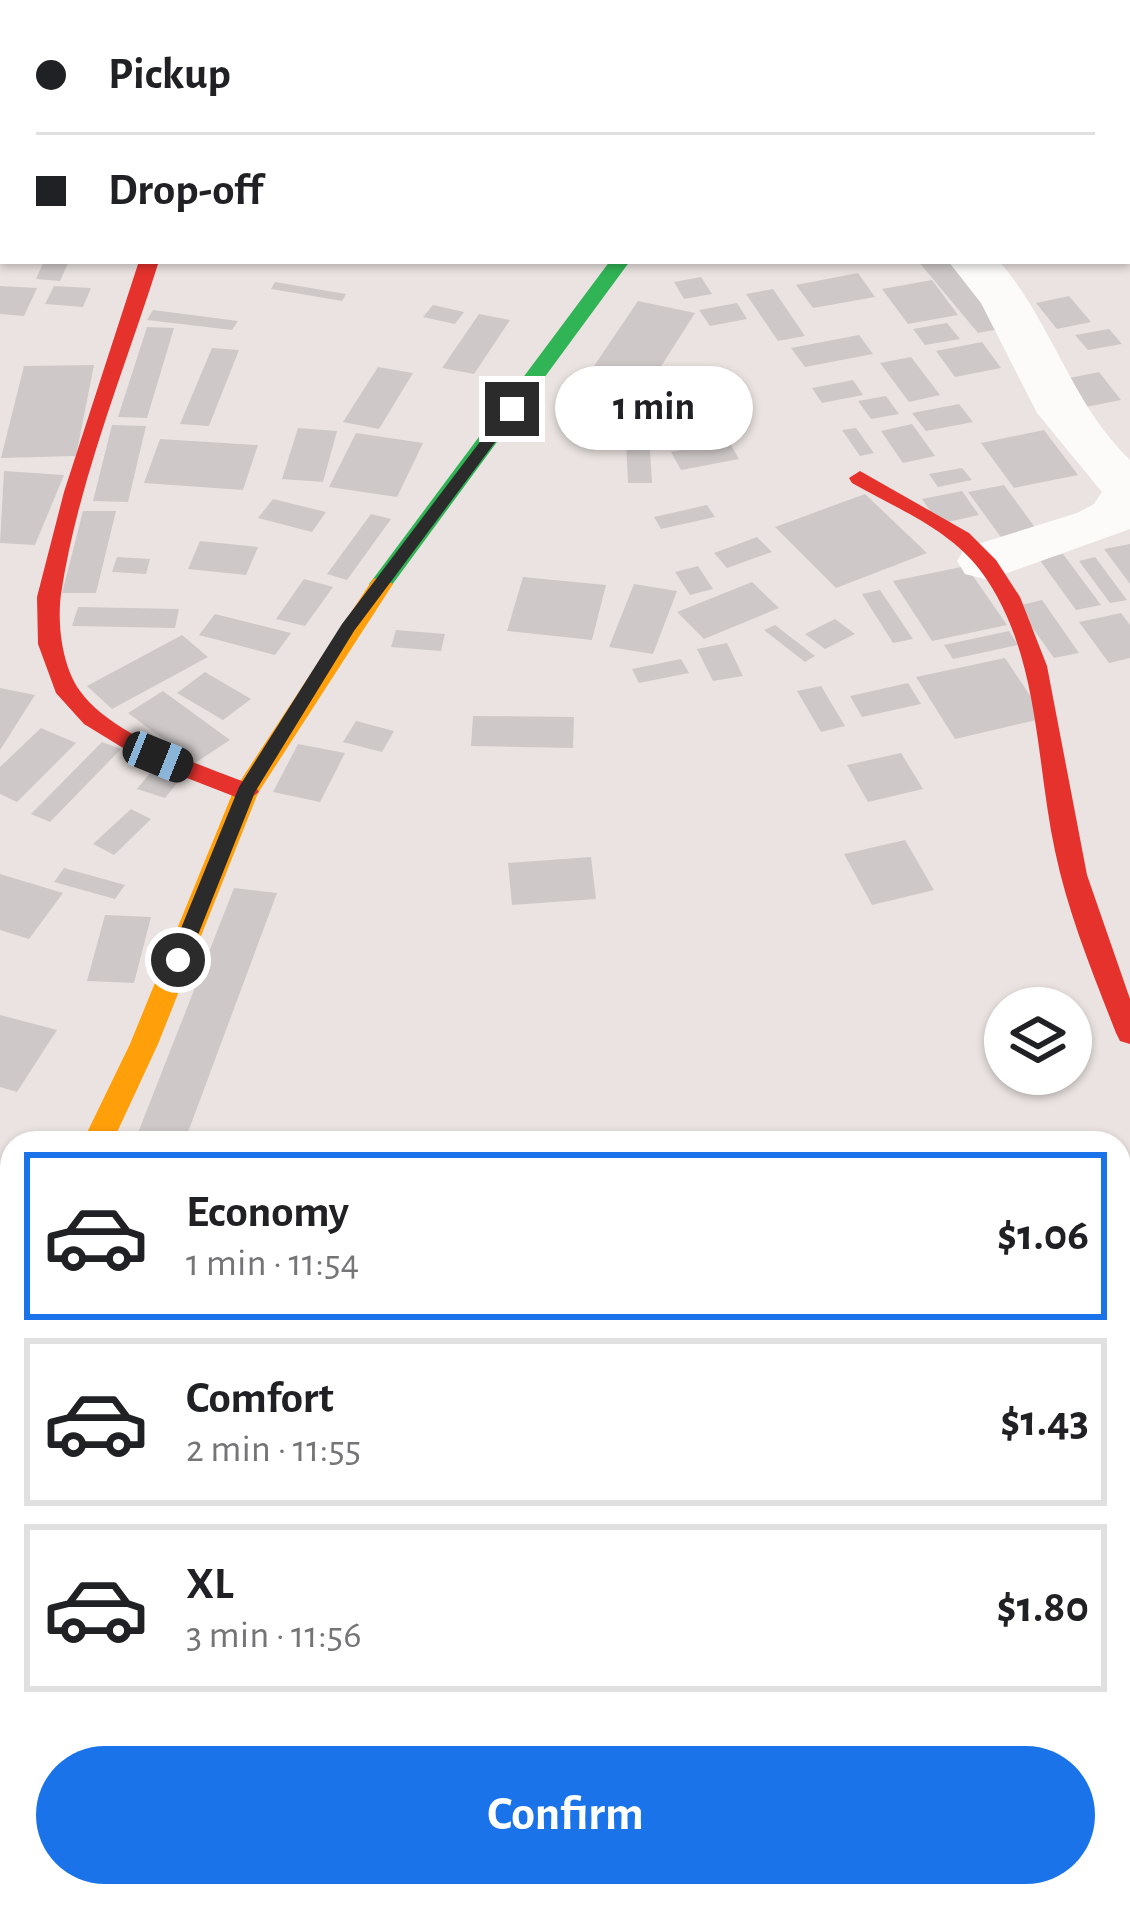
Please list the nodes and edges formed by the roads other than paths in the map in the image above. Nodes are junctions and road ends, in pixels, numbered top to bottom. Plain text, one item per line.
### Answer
1 (148, 264) edge
2 (618, 264) edge
3 (974, 264) edge
4 (860, 478) dead end
5 (1130, 490) edge
6 (986, 561) junction
7 (246, 792) junction
8 (1130, 1034) edge
9 (104, 1131) edge

1 - 7 street
2 - 7 street
3 - 5 street
4 - 6 street
5 - 6 street
6 - 8 street
7 - 9 street

